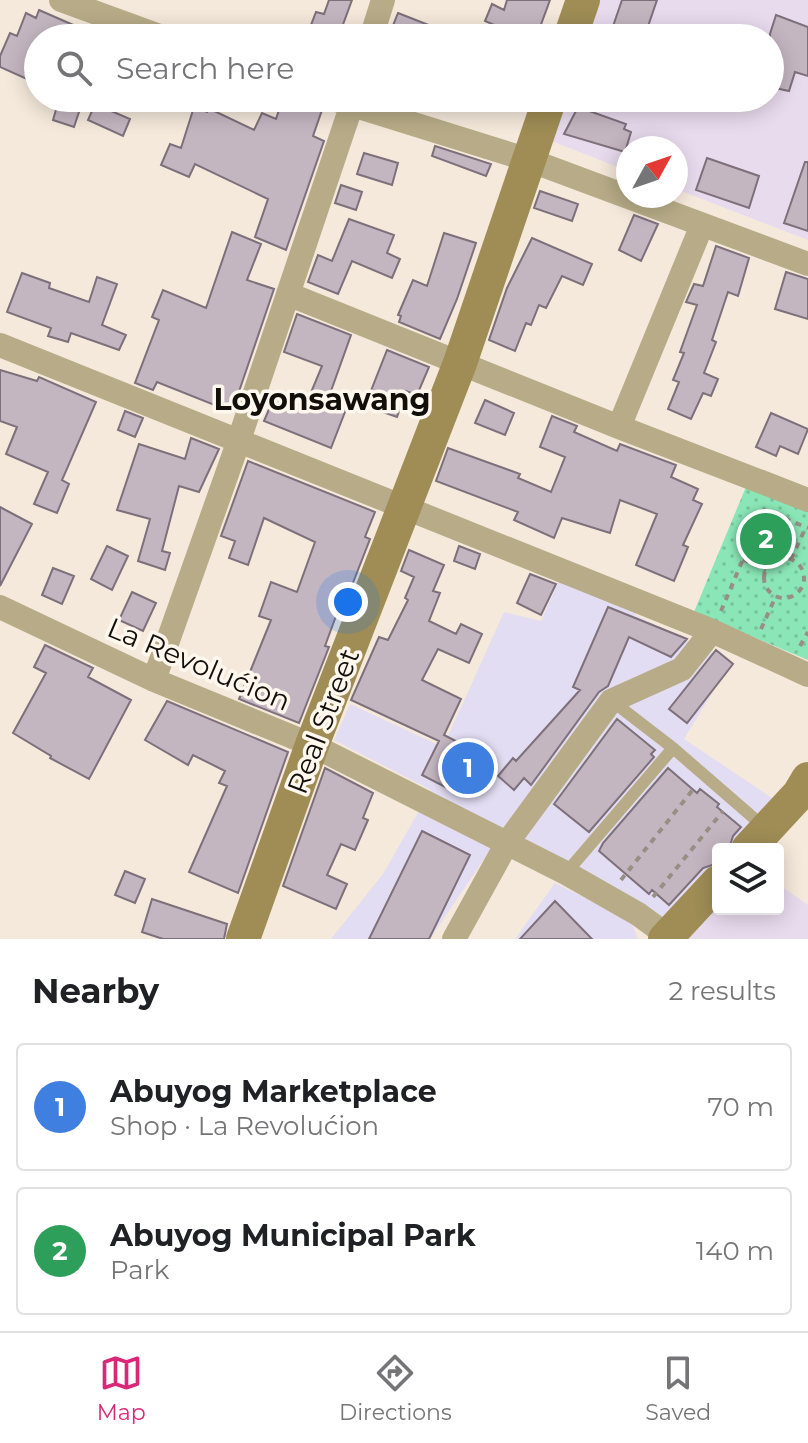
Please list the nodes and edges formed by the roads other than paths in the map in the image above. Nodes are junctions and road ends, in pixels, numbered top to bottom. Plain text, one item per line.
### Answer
1 (61, 0) edge
2 (383, 0) edge
3 (583, 0) edge
4 (127, 24) edge
5 (375, 24) edge
6 (575, 24) edge
7 (342, 112) edge
8 (379, 112) edge
9 (545, 112) edge
10 (529, 160) junction
11 (702, 225) junction
12 (808, 264) edge
13 (288, 294) junction
14 (0, 345) edge
15 (460, 363) junction
16 (619, 427) junction
17 (239, 440) junction
18 (808, 500) edge
19 (406, 507) junction
20 (0, 607) edge
21 (712, 631) junction
22 (808, 675) edge
23 (154, 680) junction
24 (611, 701) junction
25 (312, 745) junction
26 (673, 748) junction
27 (805, 791) edge
28 (757, 839) edge
29 (507, 843) junction
30 (566, 873) junction
31 (712, 889) edge
32 (667, 938) edge
33 (243, 939) edge
34 (454, 939) edge

1 - 4 street
2 - 5 street
3 - 6 street
7 - 13 street
8 - 10 street
9 - 10 street, Real Street
10 - 11 street
10 - 15 street, Real Street
11 - 12 street
11 - 16 street
13 - 15 street
13 - 17 street
14 - 17 street
15 - 16 street
15 - 19 street, Real Street
16 - 18 street
17 - 19 street
17 - 23 street
19 - 21 street
19 - 25 street, Real Street
20 - 23 street, La Revolućion
21 - 22 street
21 - 24 street
23 - 25 street, La Revolućion
24 - 26 lane
24 - 29 street
25 - 29 street, La Revolućion
25 - 33 street, Real Street
26 - 28 lane
26 - 30 lane
27 - 28 street
29 - 30 street, La Revolućion
29 - 34 street
30 - 32 street, La Revolućion
31 - 32 street

